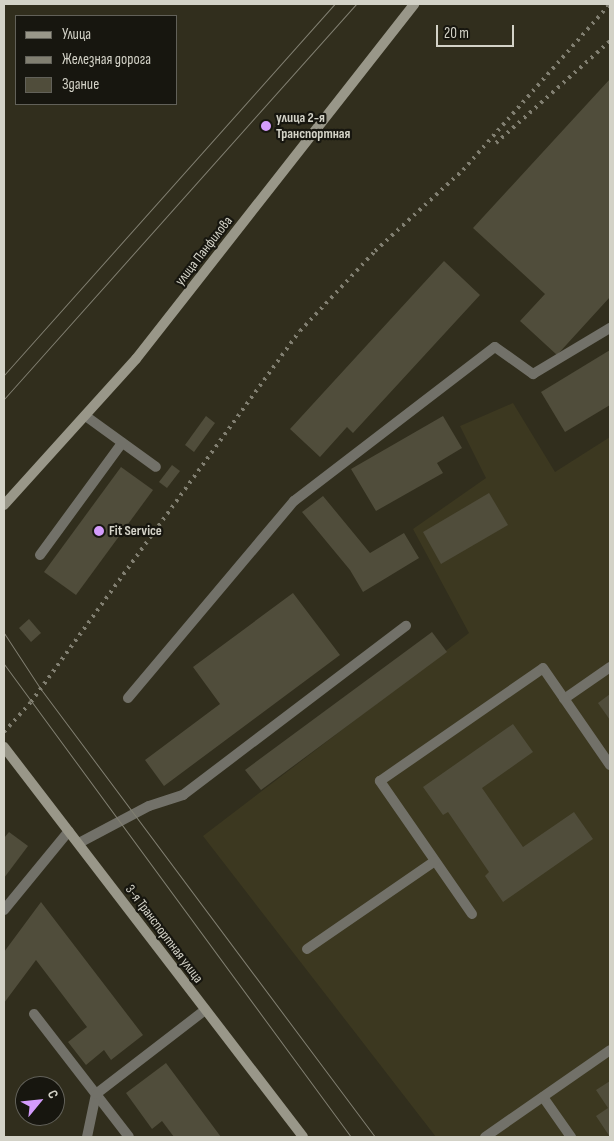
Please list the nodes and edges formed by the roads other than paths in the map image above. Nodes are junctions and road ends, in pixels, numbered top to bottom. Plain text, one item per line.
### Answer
1 (414, 4) edge
2 (610, 328) edge
3 (87, 417) junction
4 (122, 443) junction
5 (156, 467) dead end
6 (4, 505) edge
7 (40, 555) dead end
8 (406, 626) dead end
9 (610, 667) edge
10 (128, 698) dead end
11 (564, 699) junction
12 (4, 747) edge
13 (610, 765) edge
14 (69, 831) junction
15 (79, 843) junction
16 (435, 861) junction
17 (4, 910) edge
18 (472, 914) dead end
19 (307, 949) dead end
20 (205, 1010) junction
21 (34, 1014) dead end
22 (610, 1050) edge
23 (96, 1094) junction
24 (543, 1097) junction
25 (87, 1137) edge
26 (129, 1137) edge
27 (303, 1137) edge
28 (485, 1137) edge
29 (571, 1137) edge

1 - 3 main road, улица Панфилова
2 - 10 lane
3 - 4 lane
3 - 6 main road, улица Панфилова
4 - 5 lane
4 - 7 lane
8 - 15 lane
9 - 11 lane
11 - 13 lane
11 - 16 lane
12 - 14 main road, 3-я Транспортная улица
14 - 15 main road, 3-я Транспортная улица
14 - 17 lane
15 - 20 main road, 3-я Транспортная улица
16 - 18 lane
16 - 19 lane
20 - 23 lane
20 - 27 main road, 3-я Транспортная улица
21 - 23 lane
22 - 24 lane
23 - 25 lane
23 - 26 lane
24 - 28 lane
24 - 29 lane

